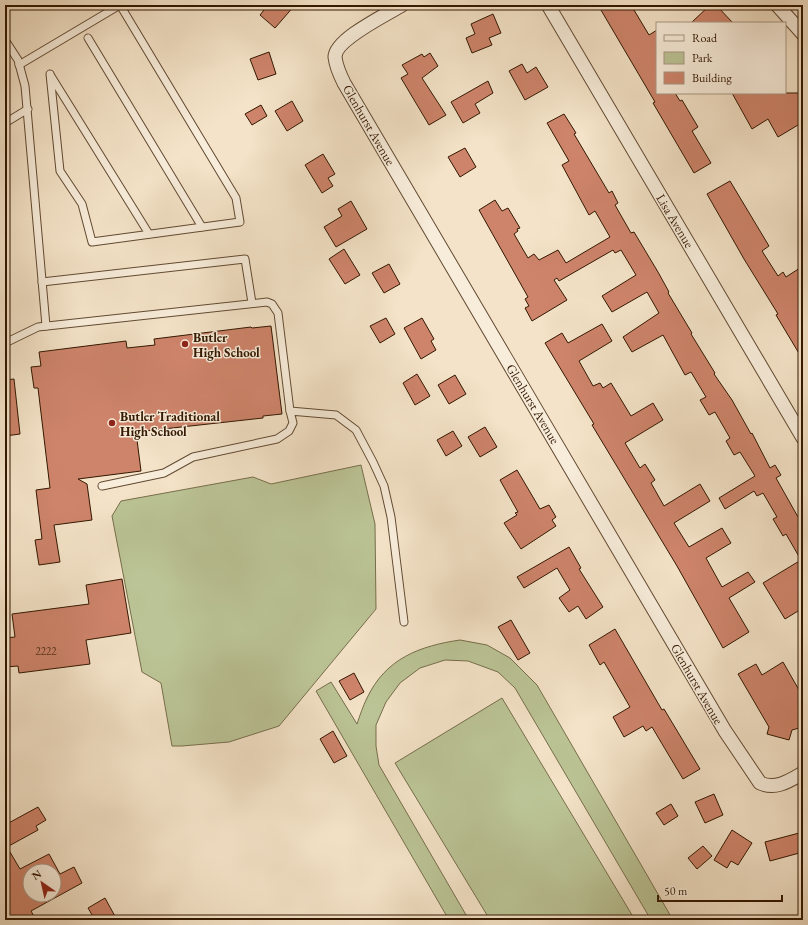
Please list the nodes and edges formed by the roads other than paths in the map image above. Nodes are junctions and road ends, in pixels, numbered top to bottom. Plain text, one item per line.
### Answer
1 (402, 5) edge
2 (548, 5) edge
3 (777, 5) edge
4 (803, 34) edge
5 (88, 38) dead end
6 (5, 40) edge
7 (19, 65) junction
8 (28, 109) junction
9 (5, 124) edge
10 (202, 227) junction
11 (149, 234) junction
12 (42, 282) junction
13 (252, 303) junction
14 (46, 326) junction
15 (5, 343) edge
16 (290, 411) junction
17 (803, 438) edge
18 (102, 486) dead end
19 (404, 622) dead end
20 (803, 773) edge

1 - 20 street, Glenhurst Avenue
2 - 17 street, Lisa Avenue
3 - 4 street
5 - 10 lane
6 - 7 lane
7 - 8 lane
7 - 10 lane
8 - 9 lane
8 - 12 lane
10 - 11 lane
11 - 11 lane
12 - 13 lane
12 - 14 lane
13 - 14 lane
13 - 16 lane
14 - 15 lane
16 - 18 lane
16 - 19 lane

